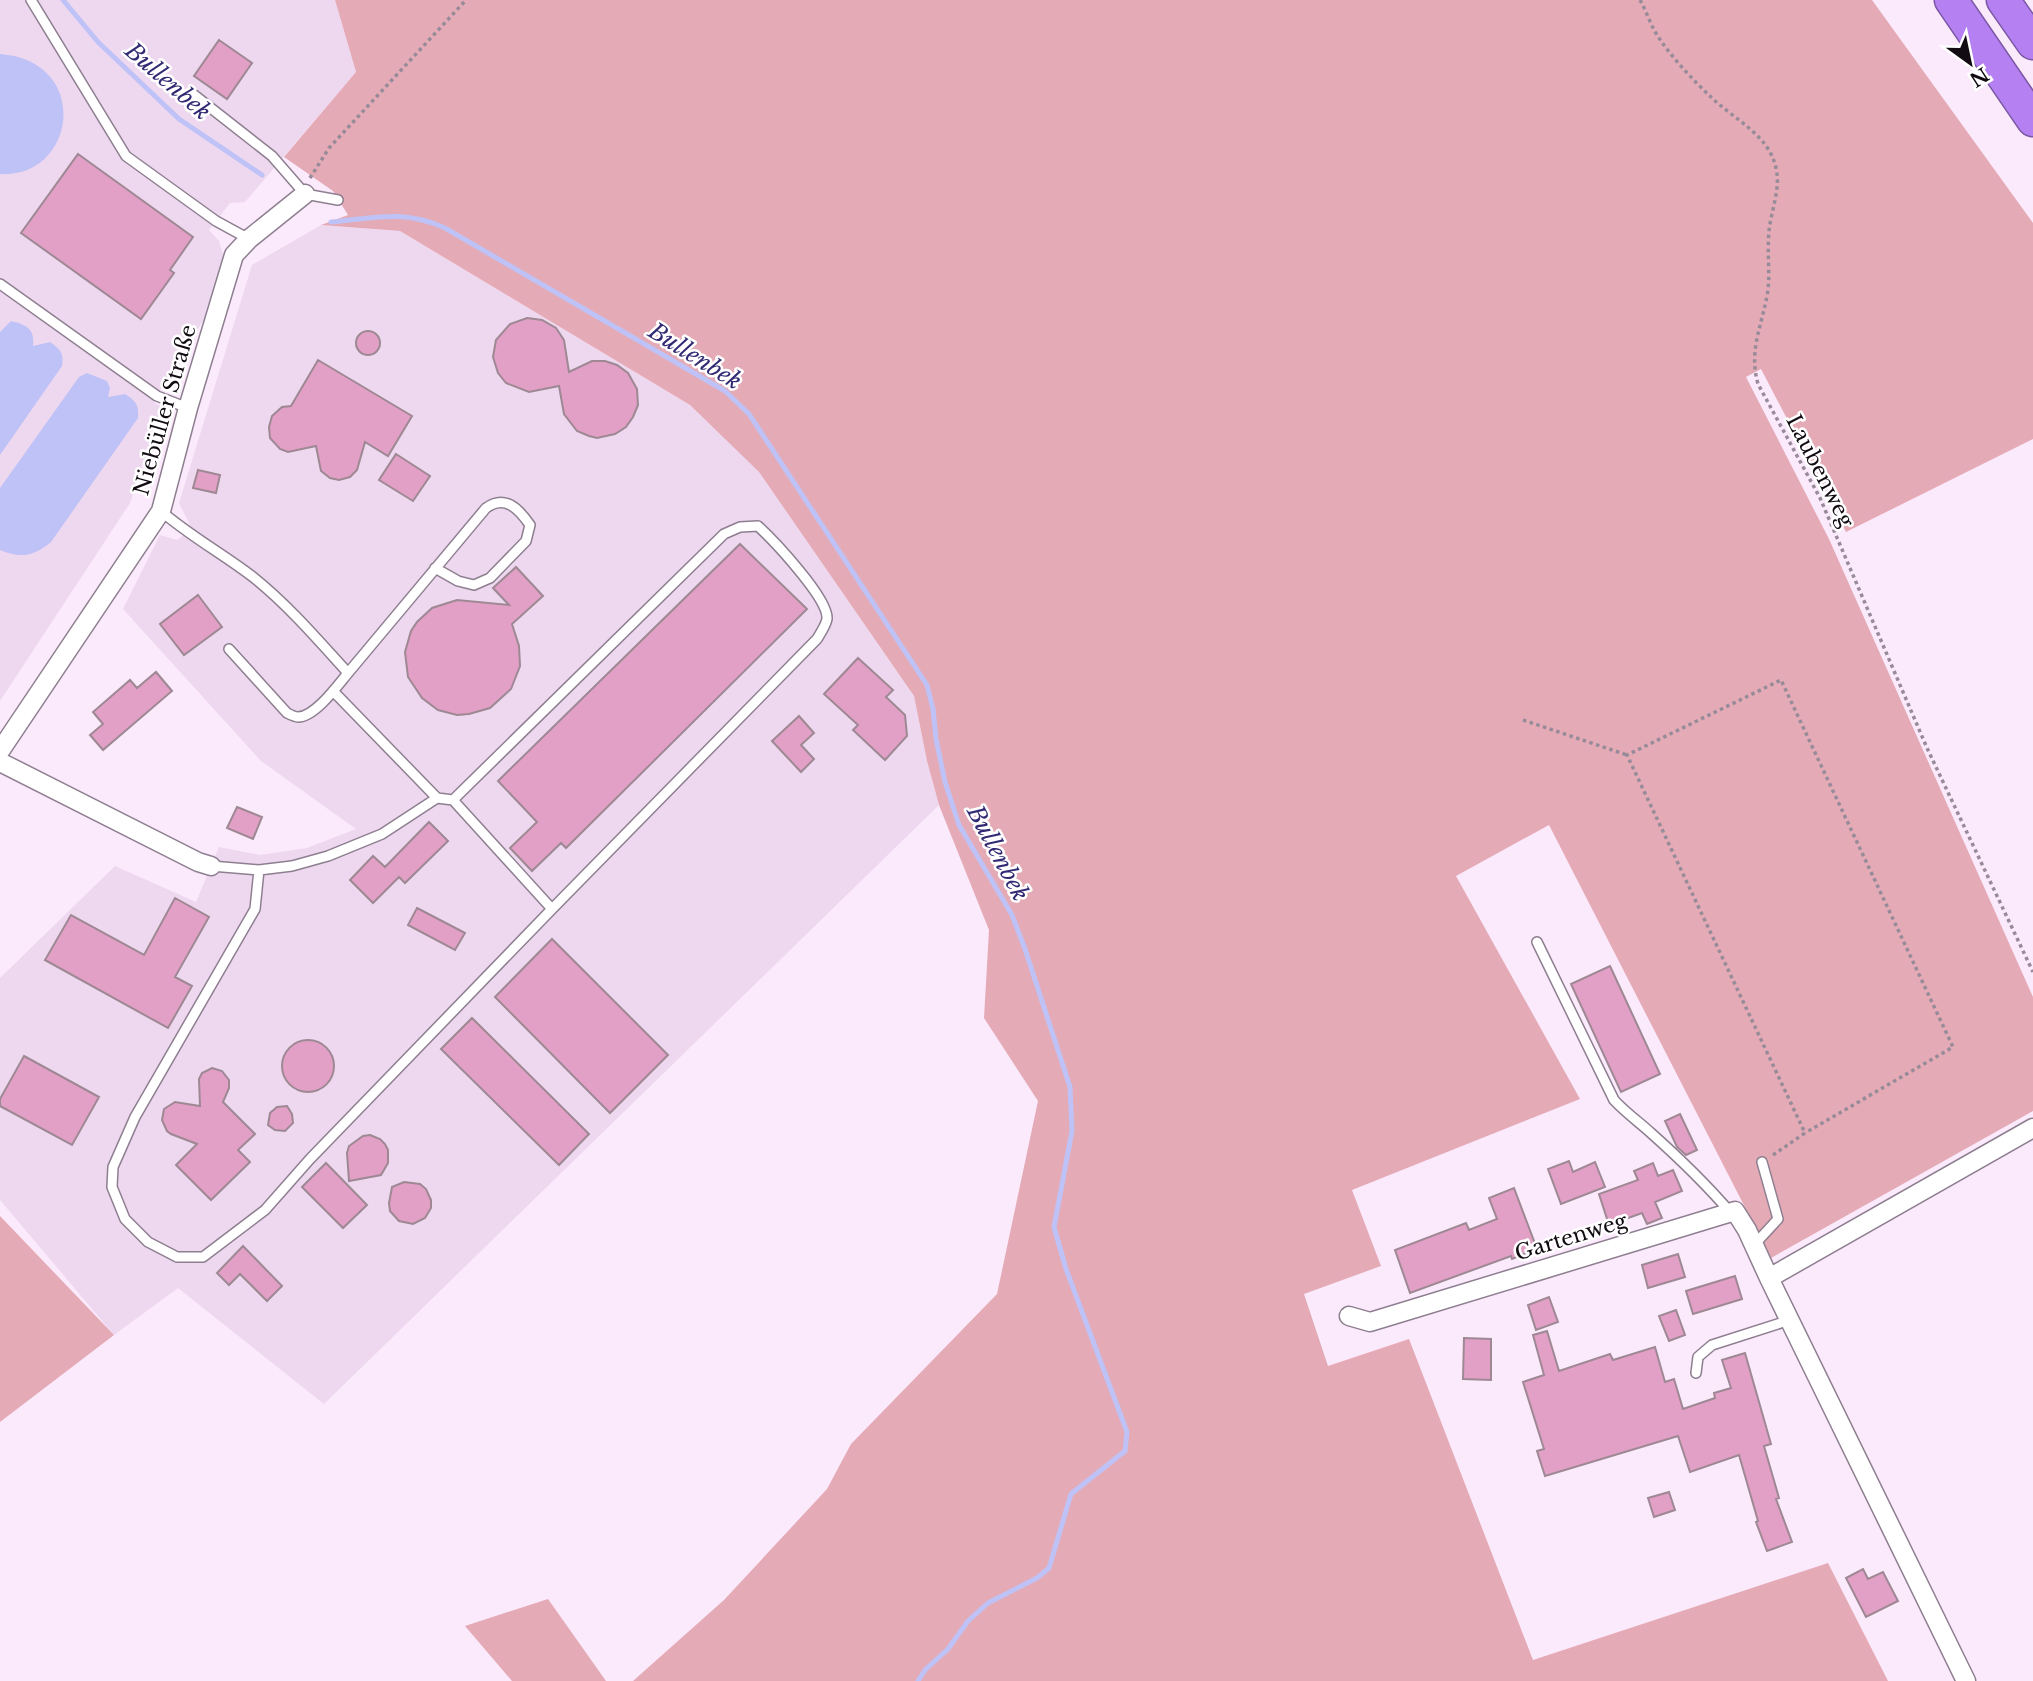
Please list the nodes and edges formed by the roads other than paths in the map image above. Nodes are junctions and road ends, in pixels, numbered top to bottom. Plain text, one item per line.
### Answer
1 (31, 0) edge
2 (1951, 0) edge
3 (2003, 0) edge
4 (2033, 43) edge
5 (193, 94) dead end
6 (2033, 120) edge
7 (305, 194) junction
8 (338, 200) dead end
9 (248, 239) junction
10 (0, 284) edge
11 (188, 408) junction
12 (160, 511) junction
13 (435, 568) junction
14 (229, 649) dead end
15 (348, 673) junction
16 (333, 691) junction
17 (0, 751) edge
18 (0, 762) edge
19 (437, 799) junction
20 (453, 800) junction
21 (211, 866) joint
22 (259, 870) junction
23 (552, 909) junction
24 (1537, 942) dead end
25 (2033, 1128) edge
26 (1762, 1161) road end
27 (1730, 1212) junction
28 (1755, 1245) junction
29 (1769, 1278) junction
30 (1349, 1316) dead end
31 (1790, 1320) junction
32 (1696, 1373) dead end
33 (1966, 1681) edge

1 - 9 lane
2 - 6 highway
3 - 4 highway
5 - 7 lane
7 - 8 lane
7 - 9 street, Niebüller Straße
9 - 11 street, Niebüller Straße
10 - 11 lane
11 - 12 street, Niebüller Straße
12 - 15 lane
12 - 17 street, Niebüller Straße
13 - 13 lane
13 - 15 lane
14 - 16 lane
15 - 16 lane
16 - 19 lane
18 - 21 street
19 - 20 lane
19 - 22 lane
20 - 23 lane
20 - 23 lane
21 - 22 lane
22 - 23 lane
24 - 27 lane
25 - 29 street
26 - 28 lane
27 - 28 street
27 - 30 street, Gartenweg
28 - 29 street
29 - 31 street
31 - 32 lane
31 - 33 street

